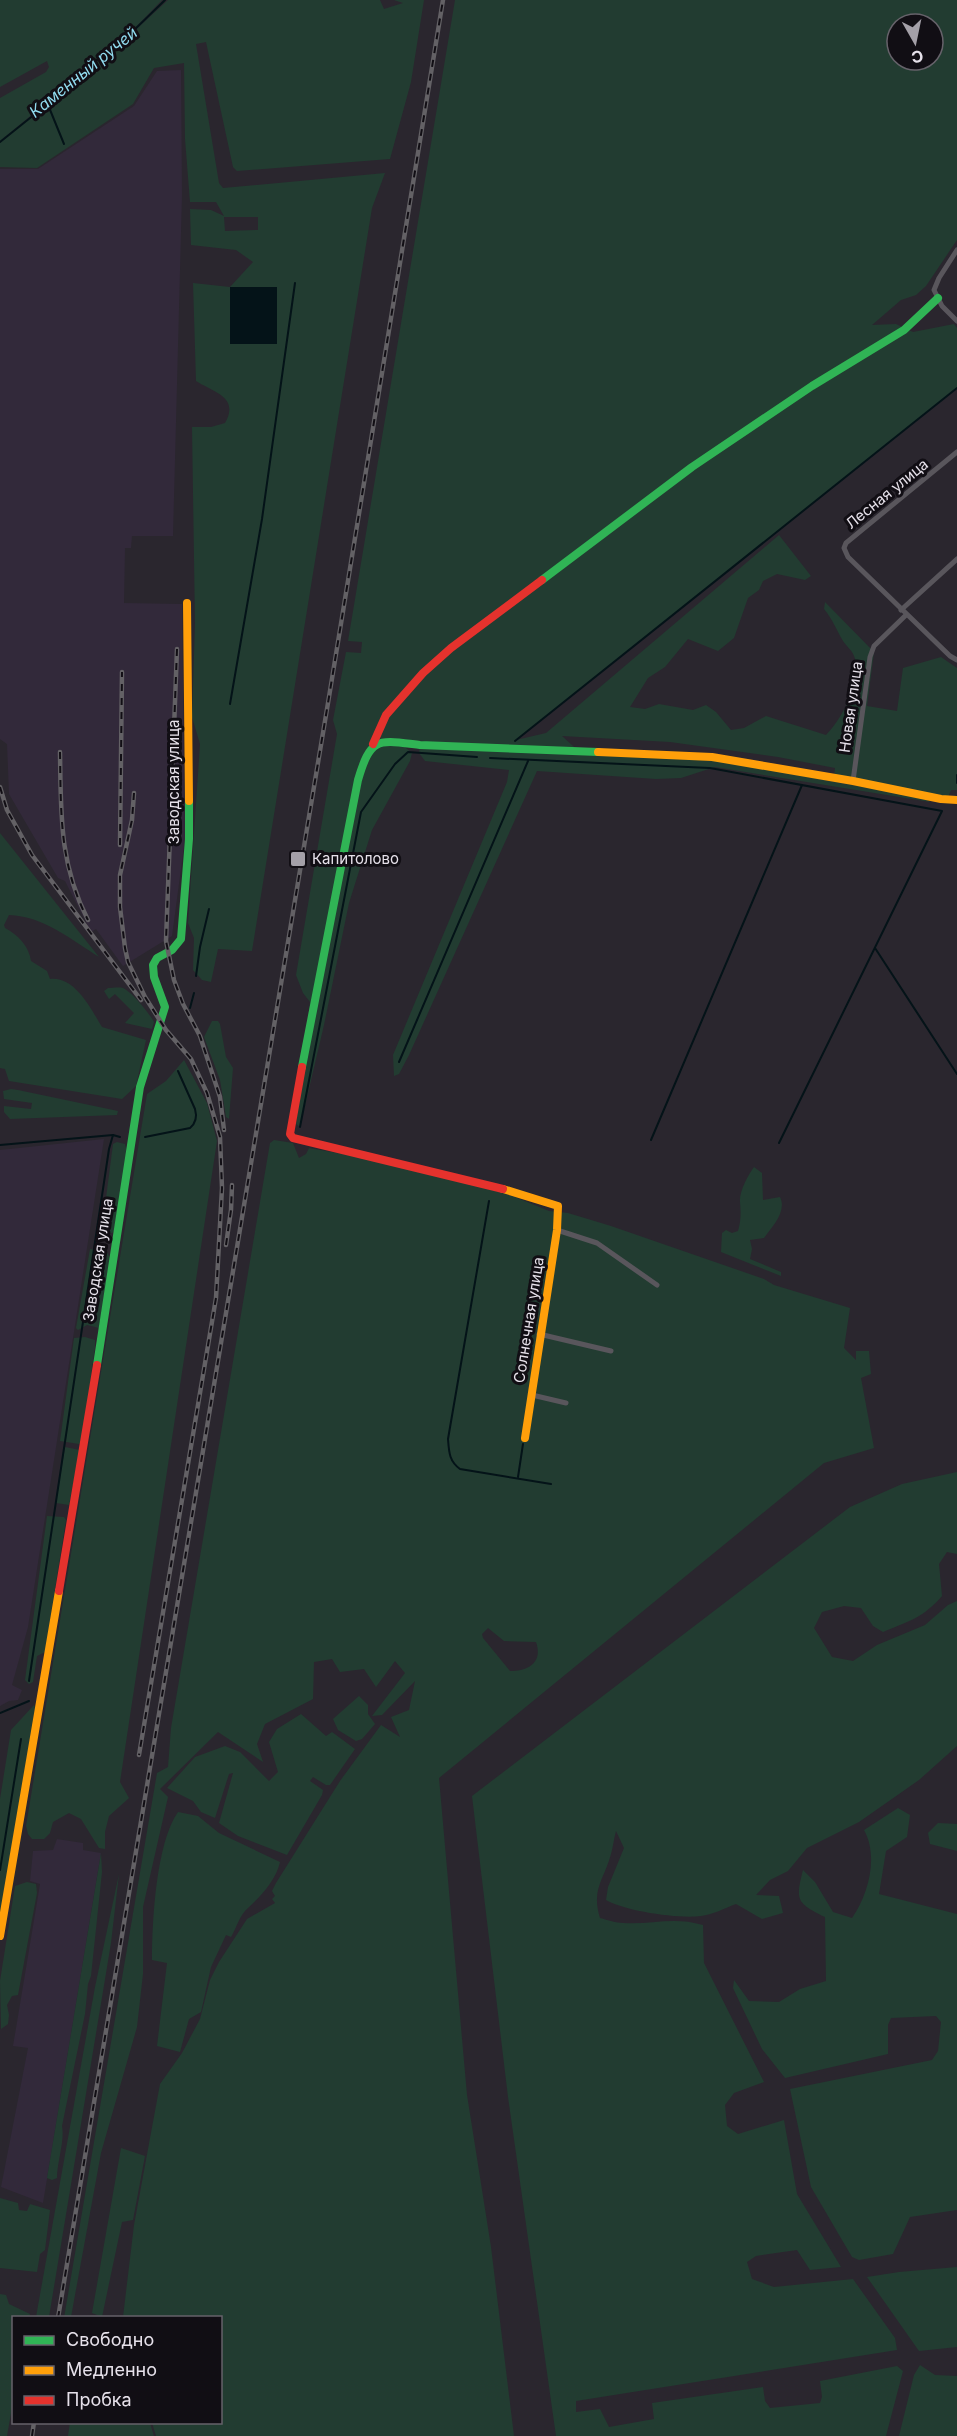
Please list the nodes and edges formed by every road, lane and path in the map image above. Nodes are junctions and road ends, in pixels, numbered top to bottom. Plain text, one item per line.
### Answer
1 (957, 250) edge
2 (938, 298) junction
3 (957, 321) edge
4 (957, 452) edge
5 (957, 559) edge
6 (187, 603) dead end
7 (903, 612) junction
8 (957, 660) edge
9 (373, 744) junction
10 (853, 781) junction
11 (957, 800) edge
12 (557, 1230) junction
13 (657, 1286) dead end
14 (540, 1334) junction
15 (611, 1351) dead end
16 (532, 1395) junction
17 (566, 1402) dead end
18 (525, 1438) dead end
19 (0, 1936) edge

1 - 2 street
2 - 3 street
2 - 9 street
4 - 7 street, Лесная улица
5 - 7 street, Новая улица
6 - 19 street, Заводская улица
7 - 8 street
7 - 10 street, Новая улица
9 - 10 street
9 - 12 street, Солнечная улица
10 - 11 street
12 - 13 street
12 - 14 street, Солнечная улица
14 - 15 street
14 - 16 street, Солнечная улица
16 - 17 street
16 - 18 street, Солнечная улица

